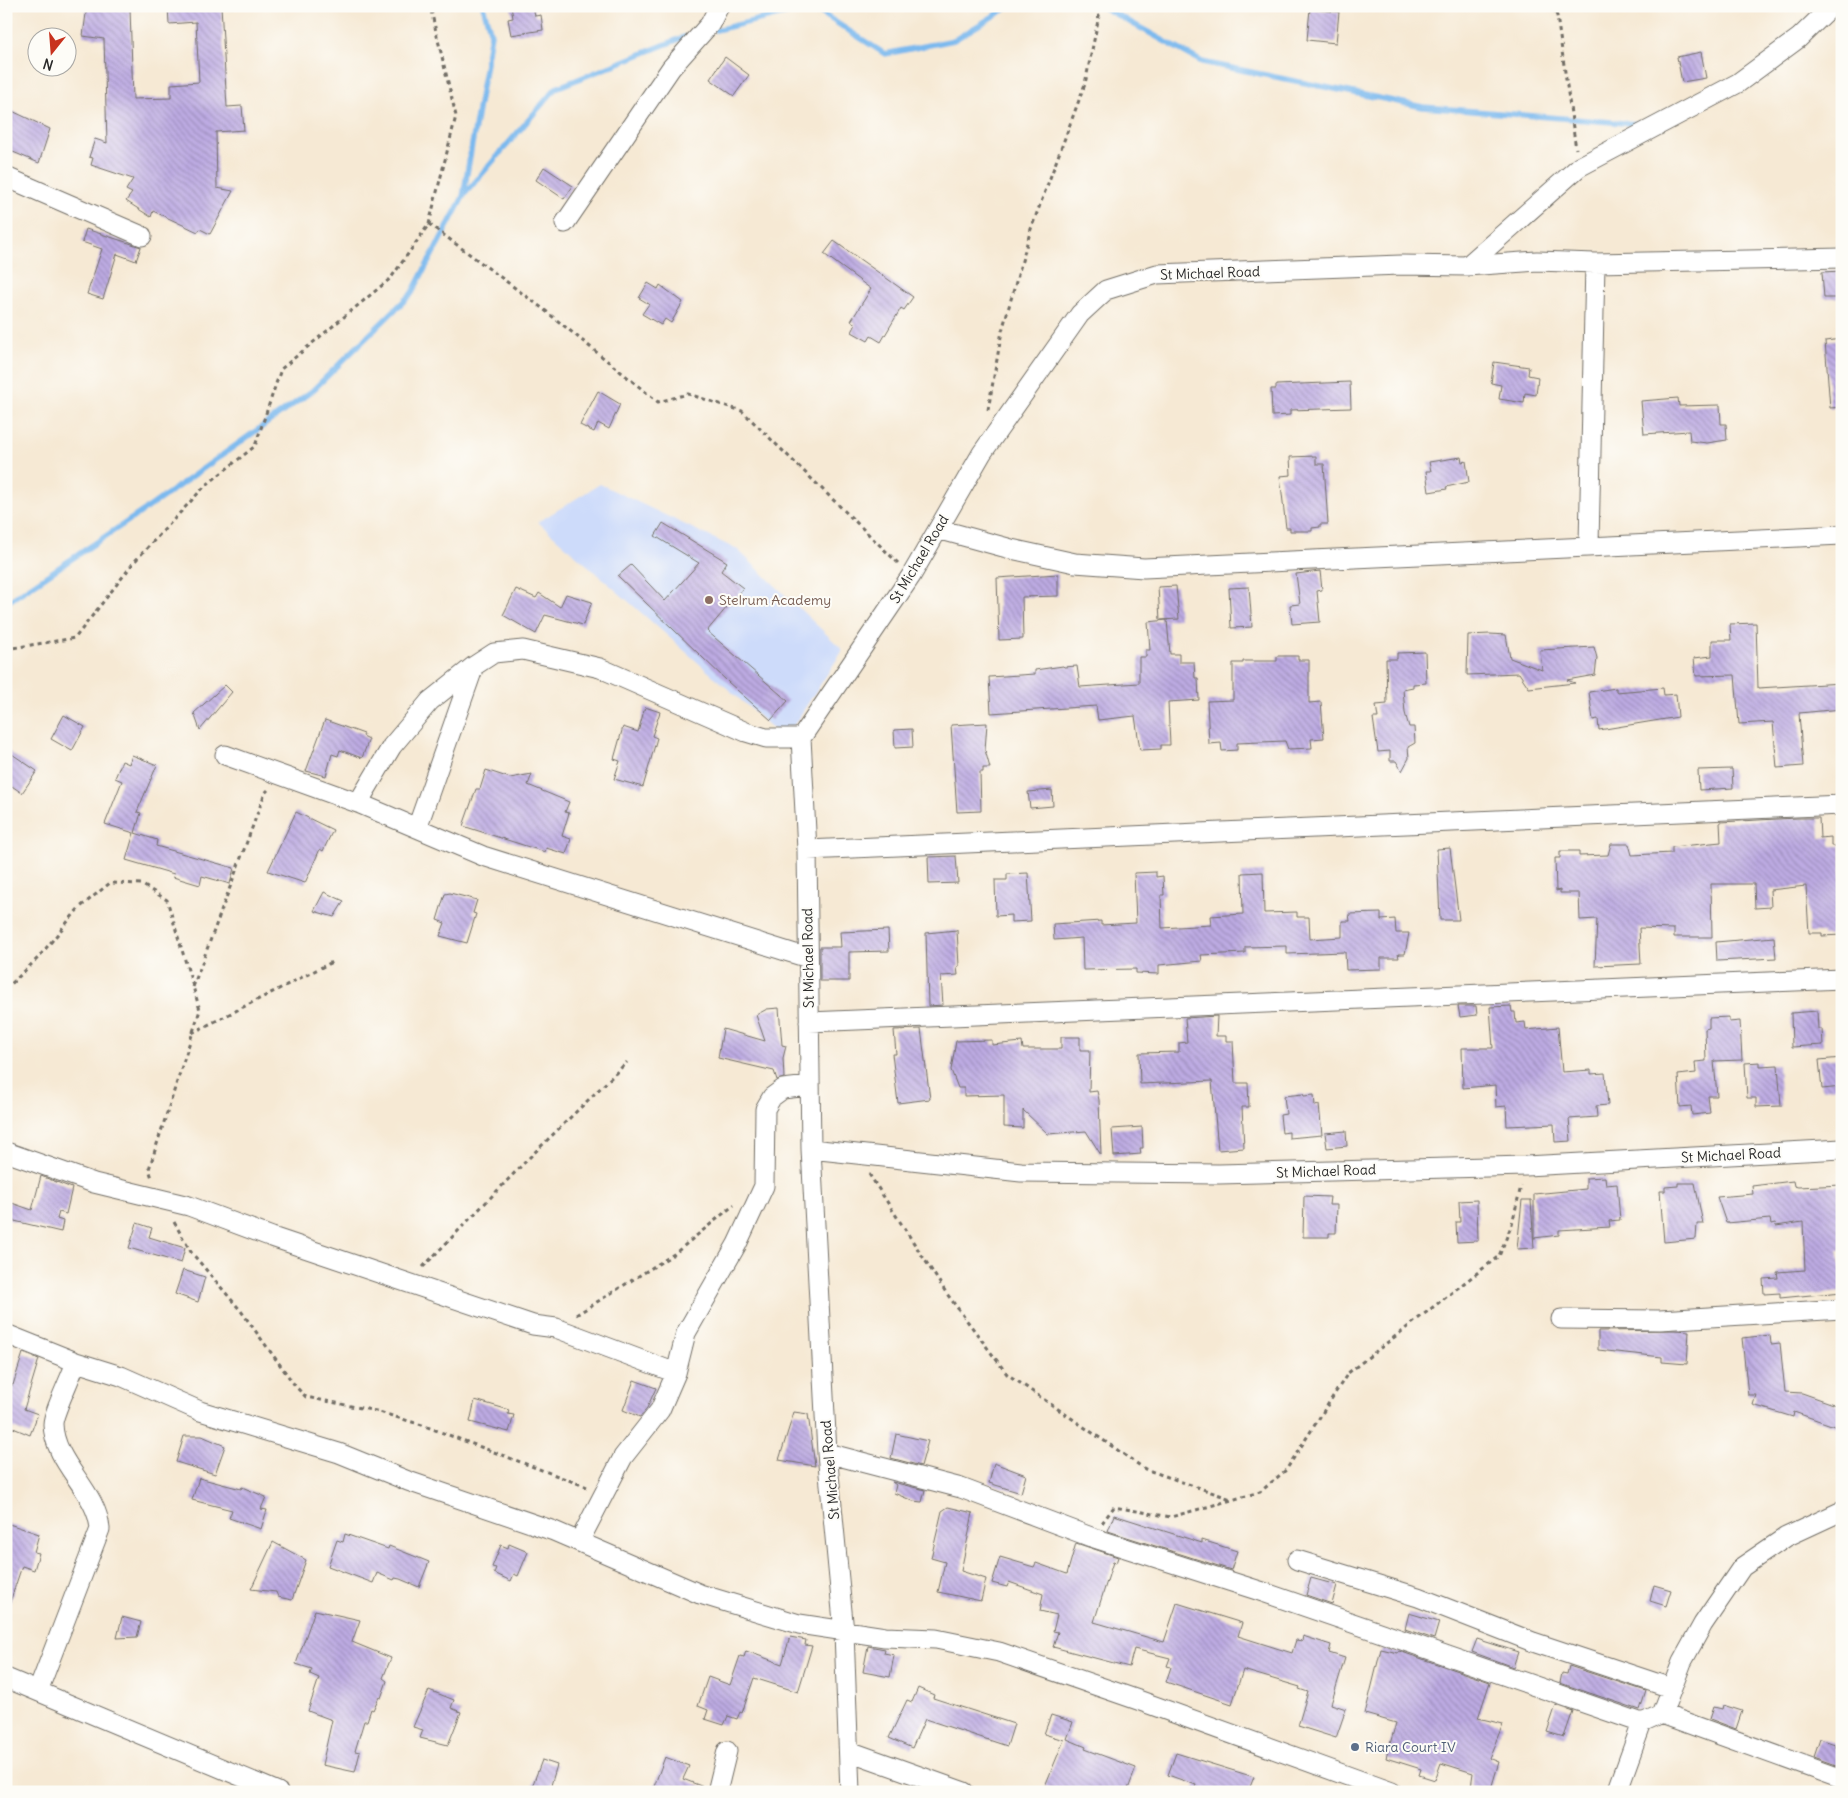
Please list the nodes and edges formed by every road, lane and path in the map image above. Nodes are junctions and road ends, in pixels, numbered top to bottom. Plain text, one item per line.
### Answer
1 (430, 6) edge
2 (719, 6) edge
3 (1101, 6) edge
4 (1553, 6) edge
5 (1832, 6) edge
6 (1579, 167) junction
7 (6, 177) edge
8 (565, 223) dead end
9 (429, 224) junction
10 (142, 236) dead end
11 (1842, 258) edge
12 (1595, 263) junction
13 (1467, 266) junction
14 (988, 416) dead end
15 (938, 529) junction
16 (1842, 535) edge
17 (1589, 546) junction
18 (911, 576) junction
19 (6, 649) edge
20 (474, 666) junction
21 (802, 738) junction
22 (225, 755) dead end
23 (284, 778) junction
24 (358, 803) junction
25 (1842, 805) edge
26 (417, 828) junction
27 (807, 850) junction
28 (808, 958) junction
29 (332, 962) dead end
30 (1842, 978) edge
31 (193, 988) junction
32 (6, 989) edge
33 (809, 1022) junction
34 (192, 1033) junction
35 (627, 1062) dead end
36 (809, 1086) junction
37 (811, 1149) junction
38 (1842, 1149) edge
39 (6, 1152) edge
40 (855, 1153) junction
41 (1526, 1166) junction
42 (161, 1199) junction
43 (735, 1204) dead end
44 (416, 1284) junction
45 (1842, 1309) edge
46 (1561, 1319) dead end
47 (556, 1328) junction
48 (6, 1334) edge
49 (76, 1362) junction
50 (676, 1373) junction
51 (827, 1453) junction
52 (604, 1495) junction
53 (1232, 1500) junction
54 (1842, 1511) edge
55 (1091, 1537) junction
56 (579, 1542) junction
57 (1298, 1560) dead end
58 (844, 1632) junction
59 (6, 1678) edge
60 (1670, 1688) junction
61 (38, 1691) junction
62 (1662, 1714) junction
63 (1642, 1724) junction
64 (728, 1751) dead end
65 (849, 1751) junction
66 (1842, 1779) edge
67 (278, 1792) edge
68 (717, 1792) edge
69 (850, 1792) edge
70 (964, 1792) edge
71 (1392, 1792) edge
72 (1617, 1792) edge

1 - 9 path
2 - 8 street
3 - 14 path
4 - 6 path
5 - 6 street
6 - 13 street
7 - 10 street
9 - 18 path
9 - 19 path
11 - 12 street, St Michael Road
12 - 13 street, St Michael Road
12 - 17 street
13 - 15 street, St Michael Road
15 - 17 street
15 - 18 street, St Michael Road
16 - 17 street
18 - 21 street, St Michael Road
20 - 21 street
20 - 24 street
20 - 26 street
21 - 27 street, St Michael Road
22 - 23 street
23 - 24 street
23 - 31 path
24 - 26 street
25 - 27 street
26 - 28 street
27 - 28 street, St Michael Road
28 - 33 street, St Michael Road
29 - 34 path
30 - 33 street
31 - 32 path
31 - 34 path
33 - 36 street, St Michael Road
34 - 42 path
35 - 44 path
36 - 37 street, St Michael Road
36 - 50 street
37 - 40 street, St Michael Road
37 - 51 street, St Michael Road
38 - 41 street, St Michael Road
39 - 42 street
40 - 41 street, St Michael Road
40 - 53 path
41 - 53 path
42 - 44 street
42 - 52 path
43 - 47 path
44 - 47 street
45 - 46 street
47 - 50 street
48 - 49 street
49 - 56 street
49 - 61 street
50 - 52 street
51 - 55 street
51 - 58 street, St Michael Road
52 - 56 street
53 - 55 path
54 - 60 street
55 - 63 street
56 - 58 street
57 - 60 street
58 - 65 street, St Michael Road
58 - 71 street
59 - 61 street
60 - 62 street
61 - 67 street
62 - 63 street
62 - 66 street
63 - 72 street
64 - 68 street
65 - 69 street, St Michael Road
65 - 70 street

